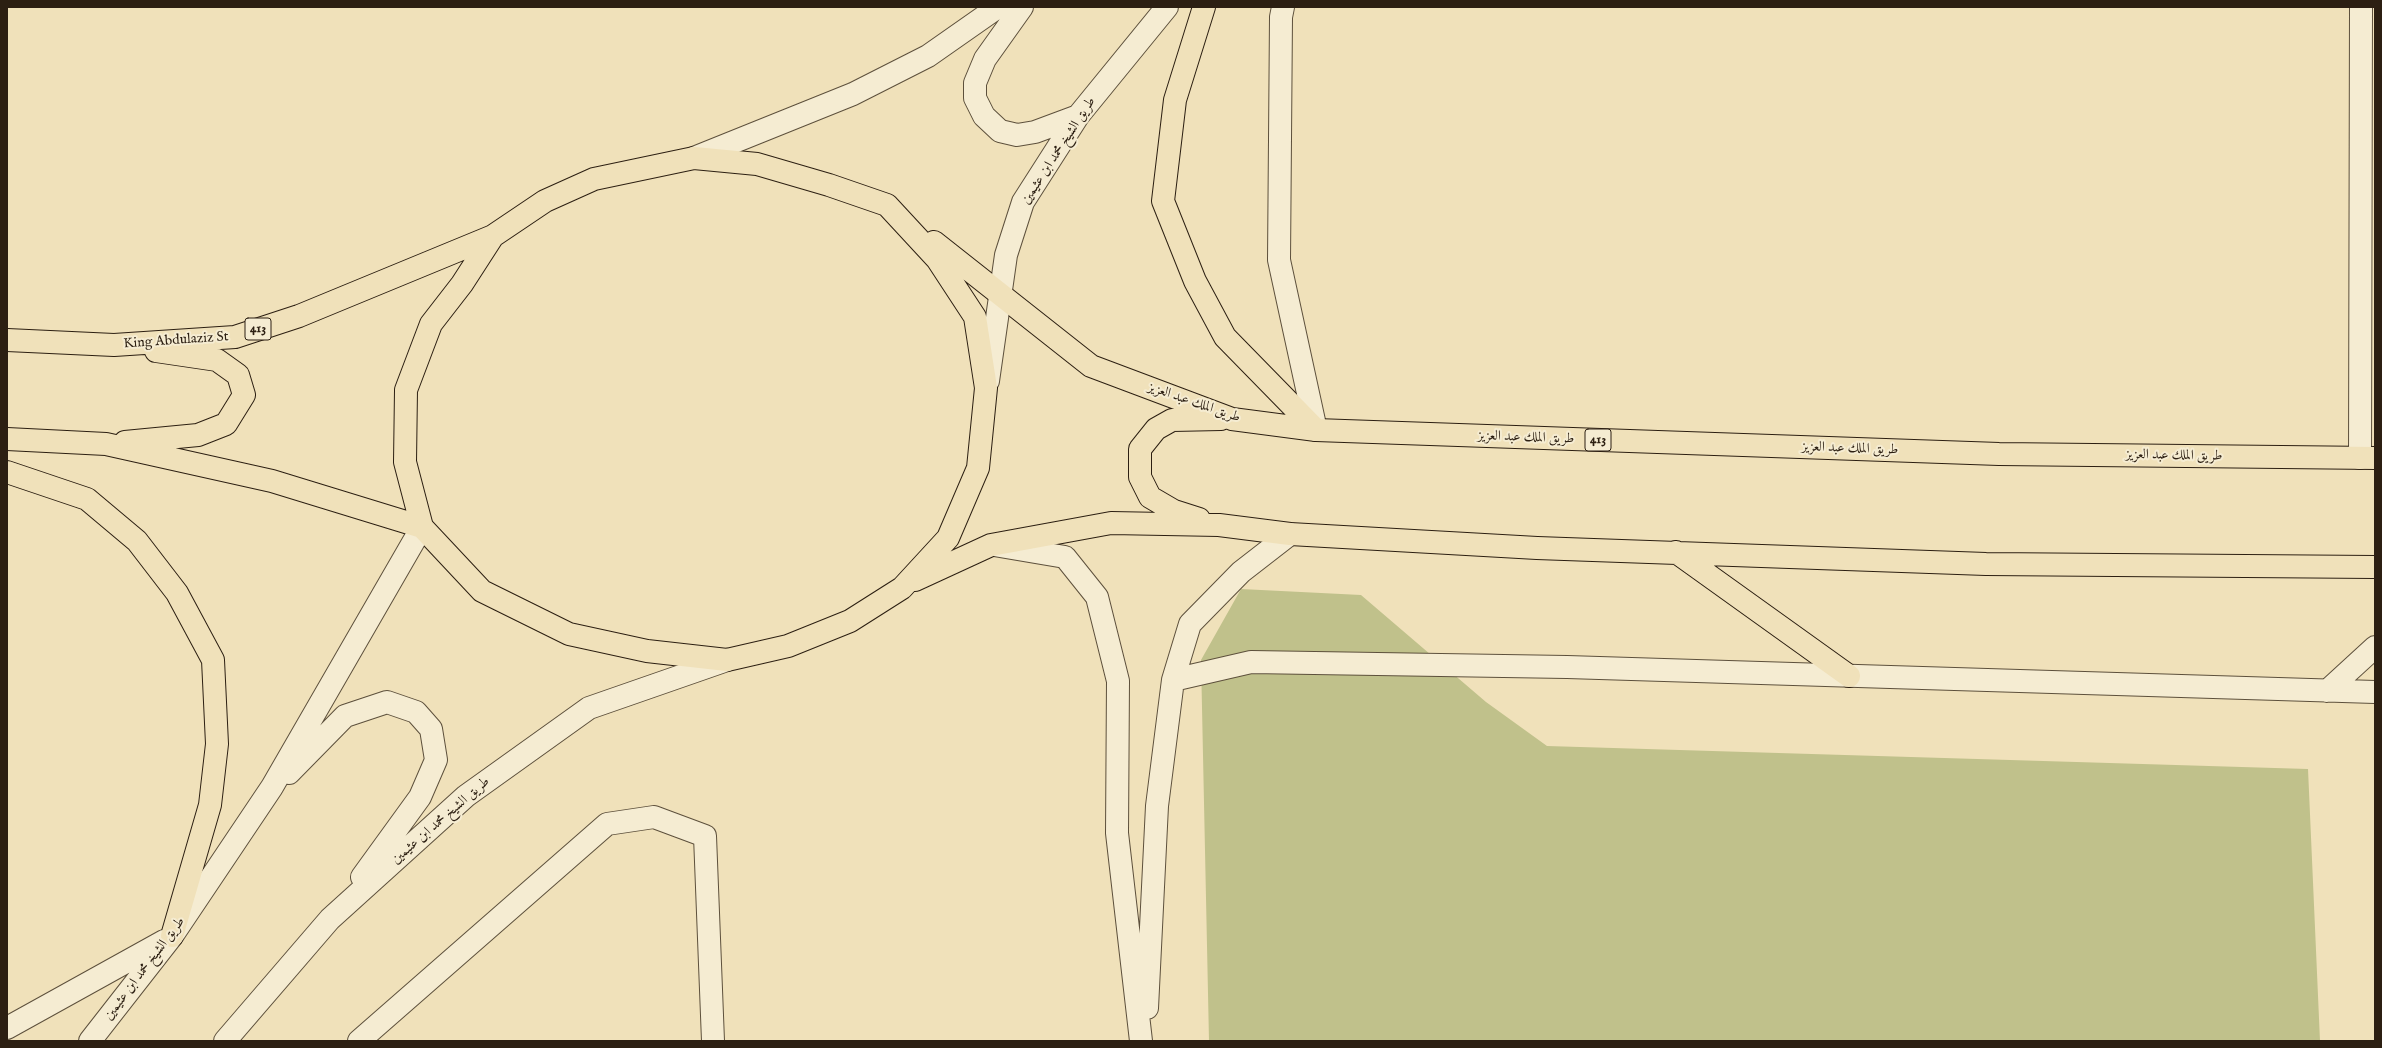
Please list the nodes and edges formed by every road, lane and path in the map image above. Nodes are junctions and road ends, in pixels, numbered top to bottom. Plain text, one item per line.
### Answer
1 (998, 7) edge
2 (1022, 7) edge
3 (1167, 7) edge
4 (1204, 7) edge
5 (1283, 7) edge
6 (2361, 7) edge
7 (1078, 116) junction
8 (694, 158) junction
9 (887, 205) junction
10 (493, 236) junction
11 (1000, 295) junction
12 (7, 340) edge
13 (114, 345) junction
14 (986, 388) junction
15 (1232, 419) junction
16 (1316, 430) junction
17 (7, 439) edge
18 (106, 444) junction
19 (2368, 458) edge
20 (7, 472) edge
21 (1219, 525) junction
22 (422, 527) junction
23 (1290, 534) junction
24 (991, 545) junction
25 (1676, 552) junction
26 (2375, 567) edge
27 (905, 585) junction
28 (2375, 647) edge
29 (727, 660) junction
30 (1849, 676) junction
31 (1173, 680) junction
32 (2327, 691) junction
33 (2375, 692) edge
34 (265, 798) junction
35 (330, 919) junction
36 (172, 936) junction
37 (7, 1028) edge
38 (90, 1041) edge
39 (225, 1041) edge
40 (359, 1041) edge
41 (713, 1041) edge
42 (1141, 1041) edge
43 (1146, 1041) edge

1 - 8 street
2 - 7 street
3 - 7 street, طريق الشيخ محمد ابن عثيمين
4 - 16 highway
5 - 16 street
6 - 19 street
7 - 11 street, طريق الشيخ محمد ابن عثيمين
8 - 9 highway
8 - 10 highway
9 - 11 highway, طريق الملك عبد العزيز / 413
9 - 14 highway
10 - 13 highway, King Abdulaziz St / 413
10 - 22 highway
11 - 14 street, طريق الشيخ محمد ابن عثيمين
11 - 15 highway, طريق الملك عبد العزيز / 413
12 - 13 highway, King Abdulaziz St / 413
13 - 18 highway
14 - 27 highway
15 - 16 highway, طريق الملك عبد العزيز / 413
15 - 21 highway
16 - 19 highway, طريق الملك عبد العزيز / 413
17 - 18 highway
18 - 22 highway
20 - 36 highway
21 - 23 highway
21 - 24 highway
22 - 29 highway
22 - 34 street, طريق الشيخ محمد ابن عثيمين
23 - 25 highway
23 - 31 street
24 - 27 highway
24 - 42 street
25 - 26 highway
25 - 30 highway
27 - 29 highway
28 - 32 street
29 - 35 street, طريق الشيخ محمد ابن عثيمين
30 - 31 street
30 - 32 street
31 - 43 street
32 - 33 street
34 - 35 street
34 - 36 street, طريق الشيخ محمد ابن عثيمين
35 - 39 street, طريق الشيخ محمد ابن عثيمين
36 - 37 street
36 - 38 street, طريق الشيخ محمد ابن عثيمين
40 - 41 street

